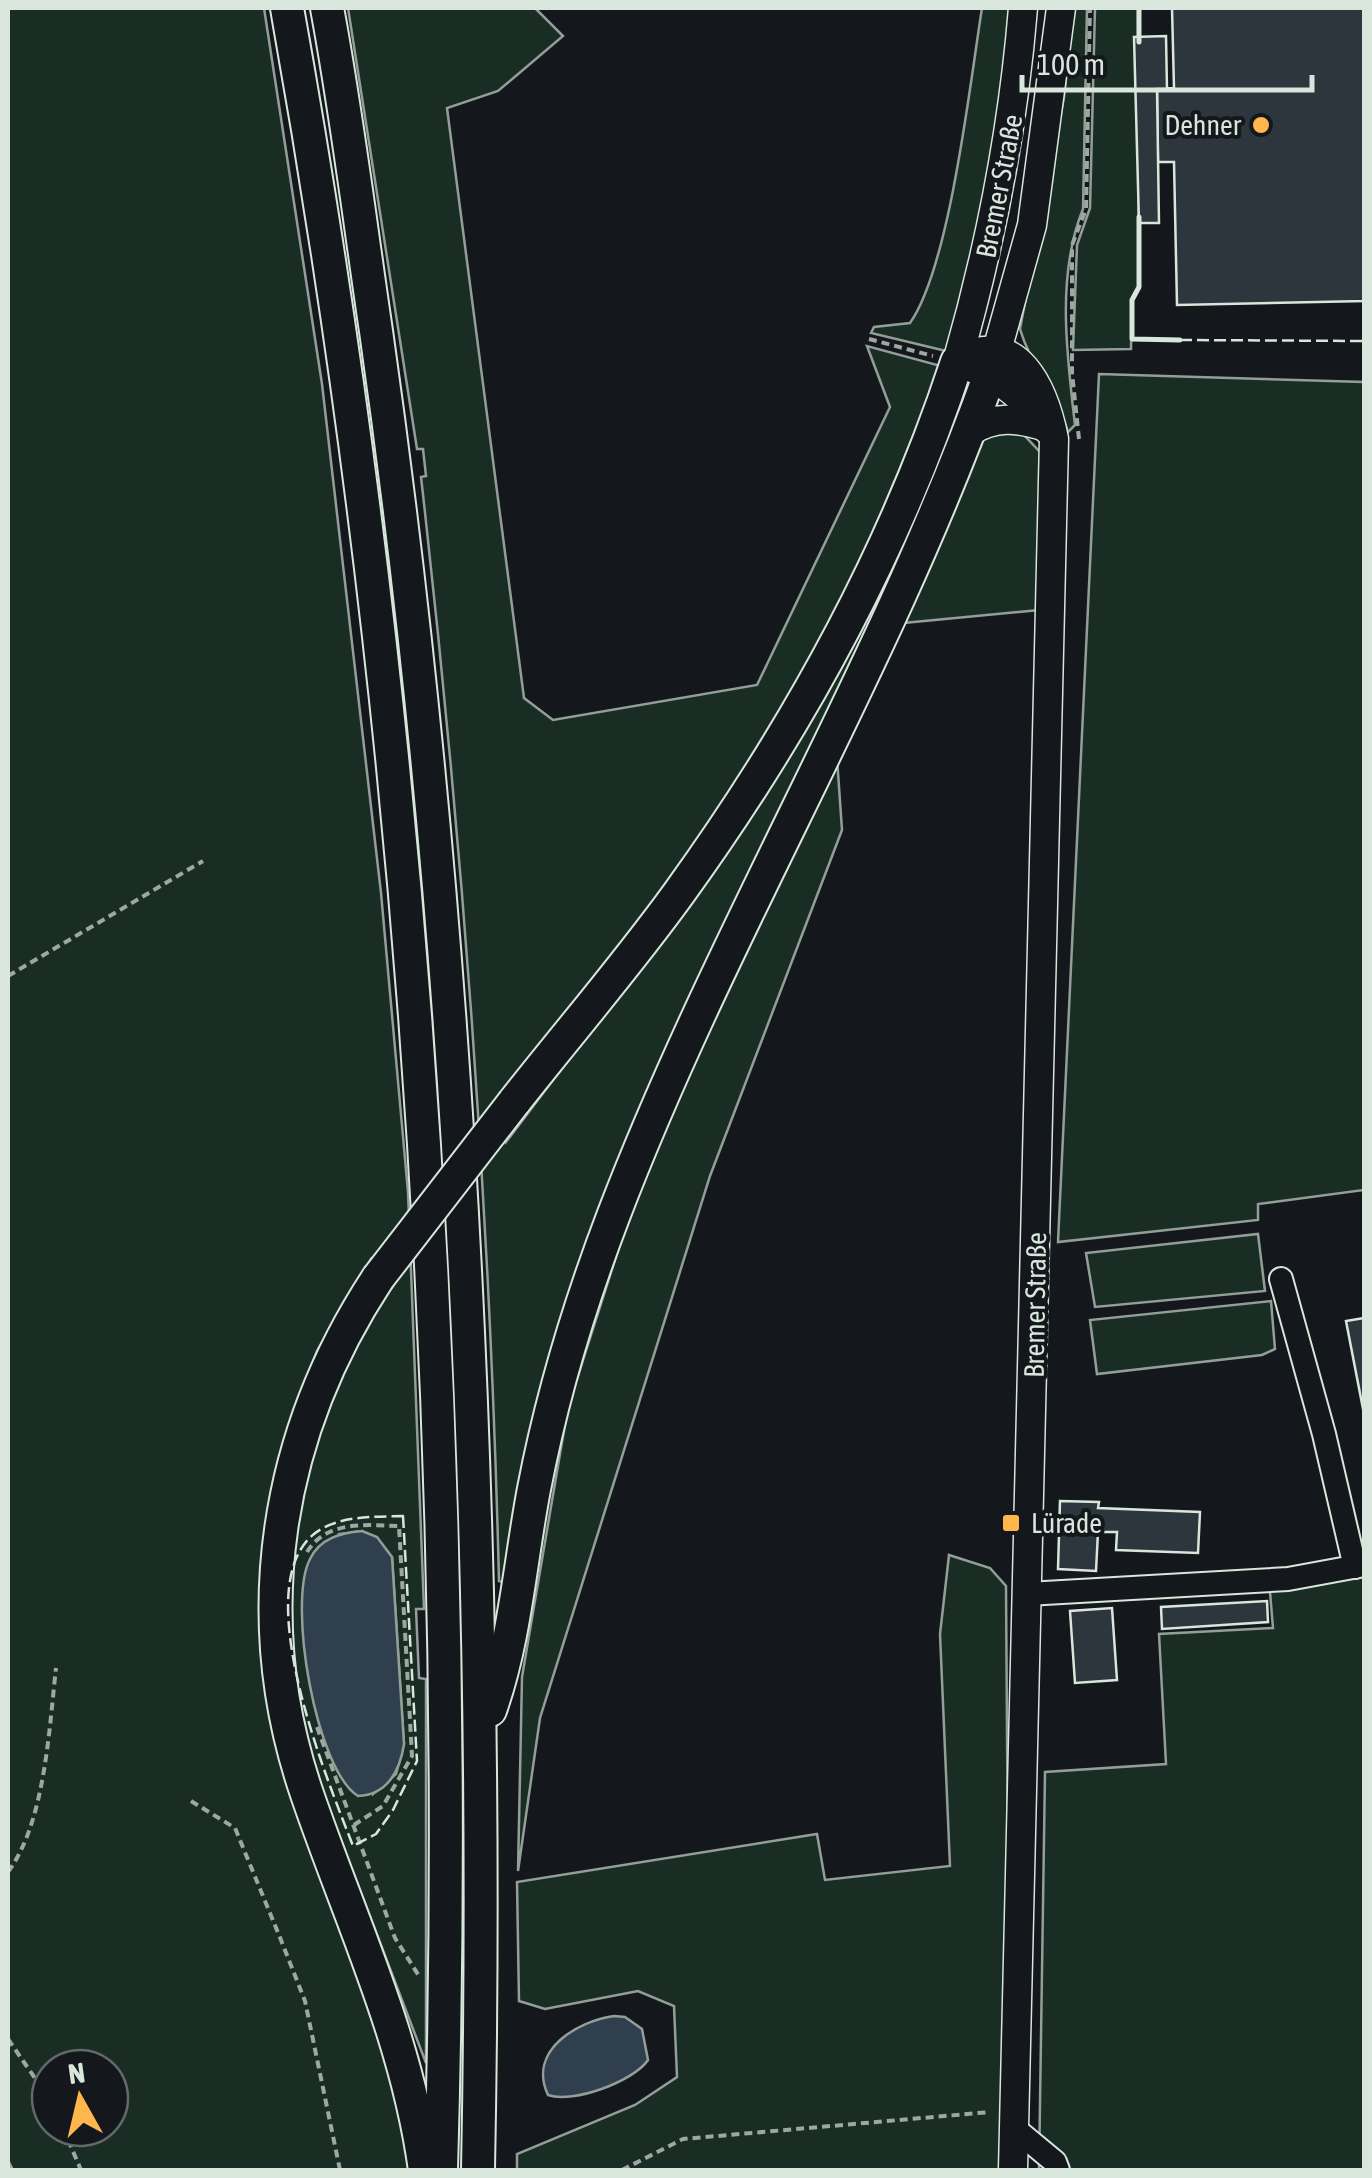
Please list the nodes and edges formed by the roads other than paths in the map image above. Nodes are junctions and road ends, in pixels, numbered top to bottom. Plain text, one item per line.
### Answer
1 (287, 8) edge
2 (327, 8) edge
3 (1023, 8) edge
4 (1061, 8) edge
5 (957, 362) junction
6 (994, 363) junction
7 (969, 432) junction
8 (1050, 433) junction
9 (1281, 1279) dead end
10 (1360, 1566) edge
11 (1027, 1594) junction
12 (483, 1728) junction
13 (1014, 2119) junction
14 (425, 2170) edge
15 (441, 2170) edge
16 (478, 2170) edge
17 (1013, 2170) edge
18 (1058, 2170) edge

1 - 15 highway
2 - 12 highway
3 - 5 main road, Bremer Straße
4 - 6 main road, Bremer Straße
5 - 6 main road
5 - 14 highway, bridge
6 - 7 highway
6 - 8 main road
7 - 8 main road
7 - 12 highway
8 - 11 main road, Bremer Straße
9 - 10 lane
10 - 11 lane
11 - 13 main road, Bremer Straße
12 - 16 highway
13 - 17 main road, Bremer Straße
13 - 18 lane

